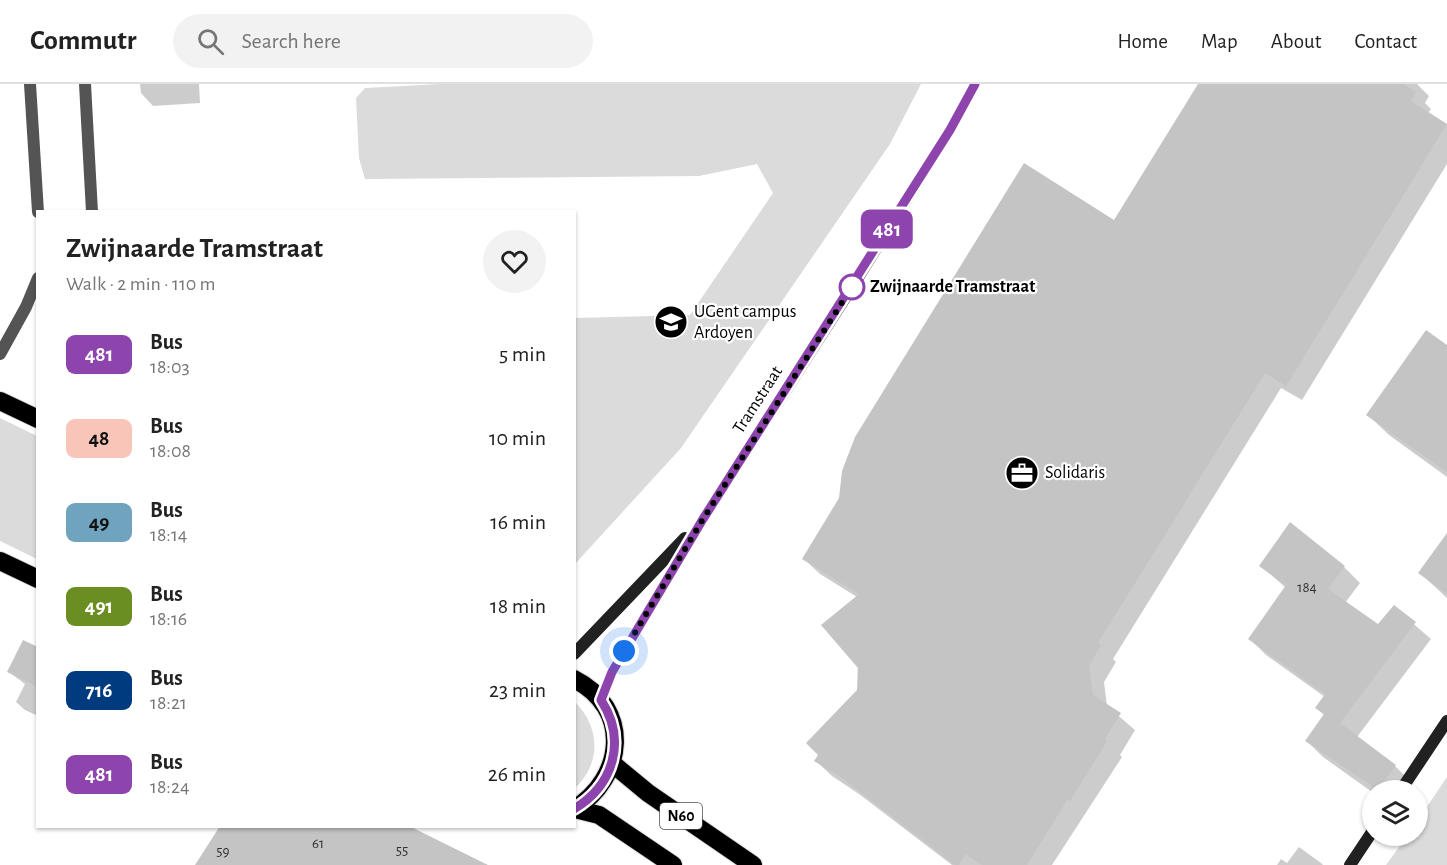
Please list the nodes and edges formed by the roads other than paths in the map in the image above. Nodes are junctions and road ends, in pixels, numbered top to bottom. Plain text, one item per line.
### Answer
1 (30, 84) edge
2 (86, 84) edge
3 (975, 84) edge
4 (38, 210) edge
5 (92, 210) edge
6 (36, 283) edge
7 (0, 354) edge
8 (0, 401) edge
9 (36, 418) edge
10 (703, 519) junction
11 (0, 561) edge
12 (36, 578) edge
13 (576, 652) edge
14 (576, 681) edge
15 (601, 700) junction
16 (1447, 721) edge
17 (613, 764) junction
18 (1408, 780) edge
19 (576, 808) edge
20 (576, 809) edge
21 (1363, 846) edge
22 (673, 865) edge
23 (753, 865) edge
24 (1350, 865) edge

1 - 4 street
2 - 5 street
3 - 10 main road, Tramstraat
6 - 7 street
8 - 9 highway
10 - 13 main road, Tramstraat
10 - 15 main road, Tramstraat
11 - 12 highway
14 - 15 highway, N60
15 - 17 highway, N60
16 - 18 main road
17 - 19 highway, N60
17 - 23 highway, N60
20 - 22 highway, N60
21 - 24 main road

